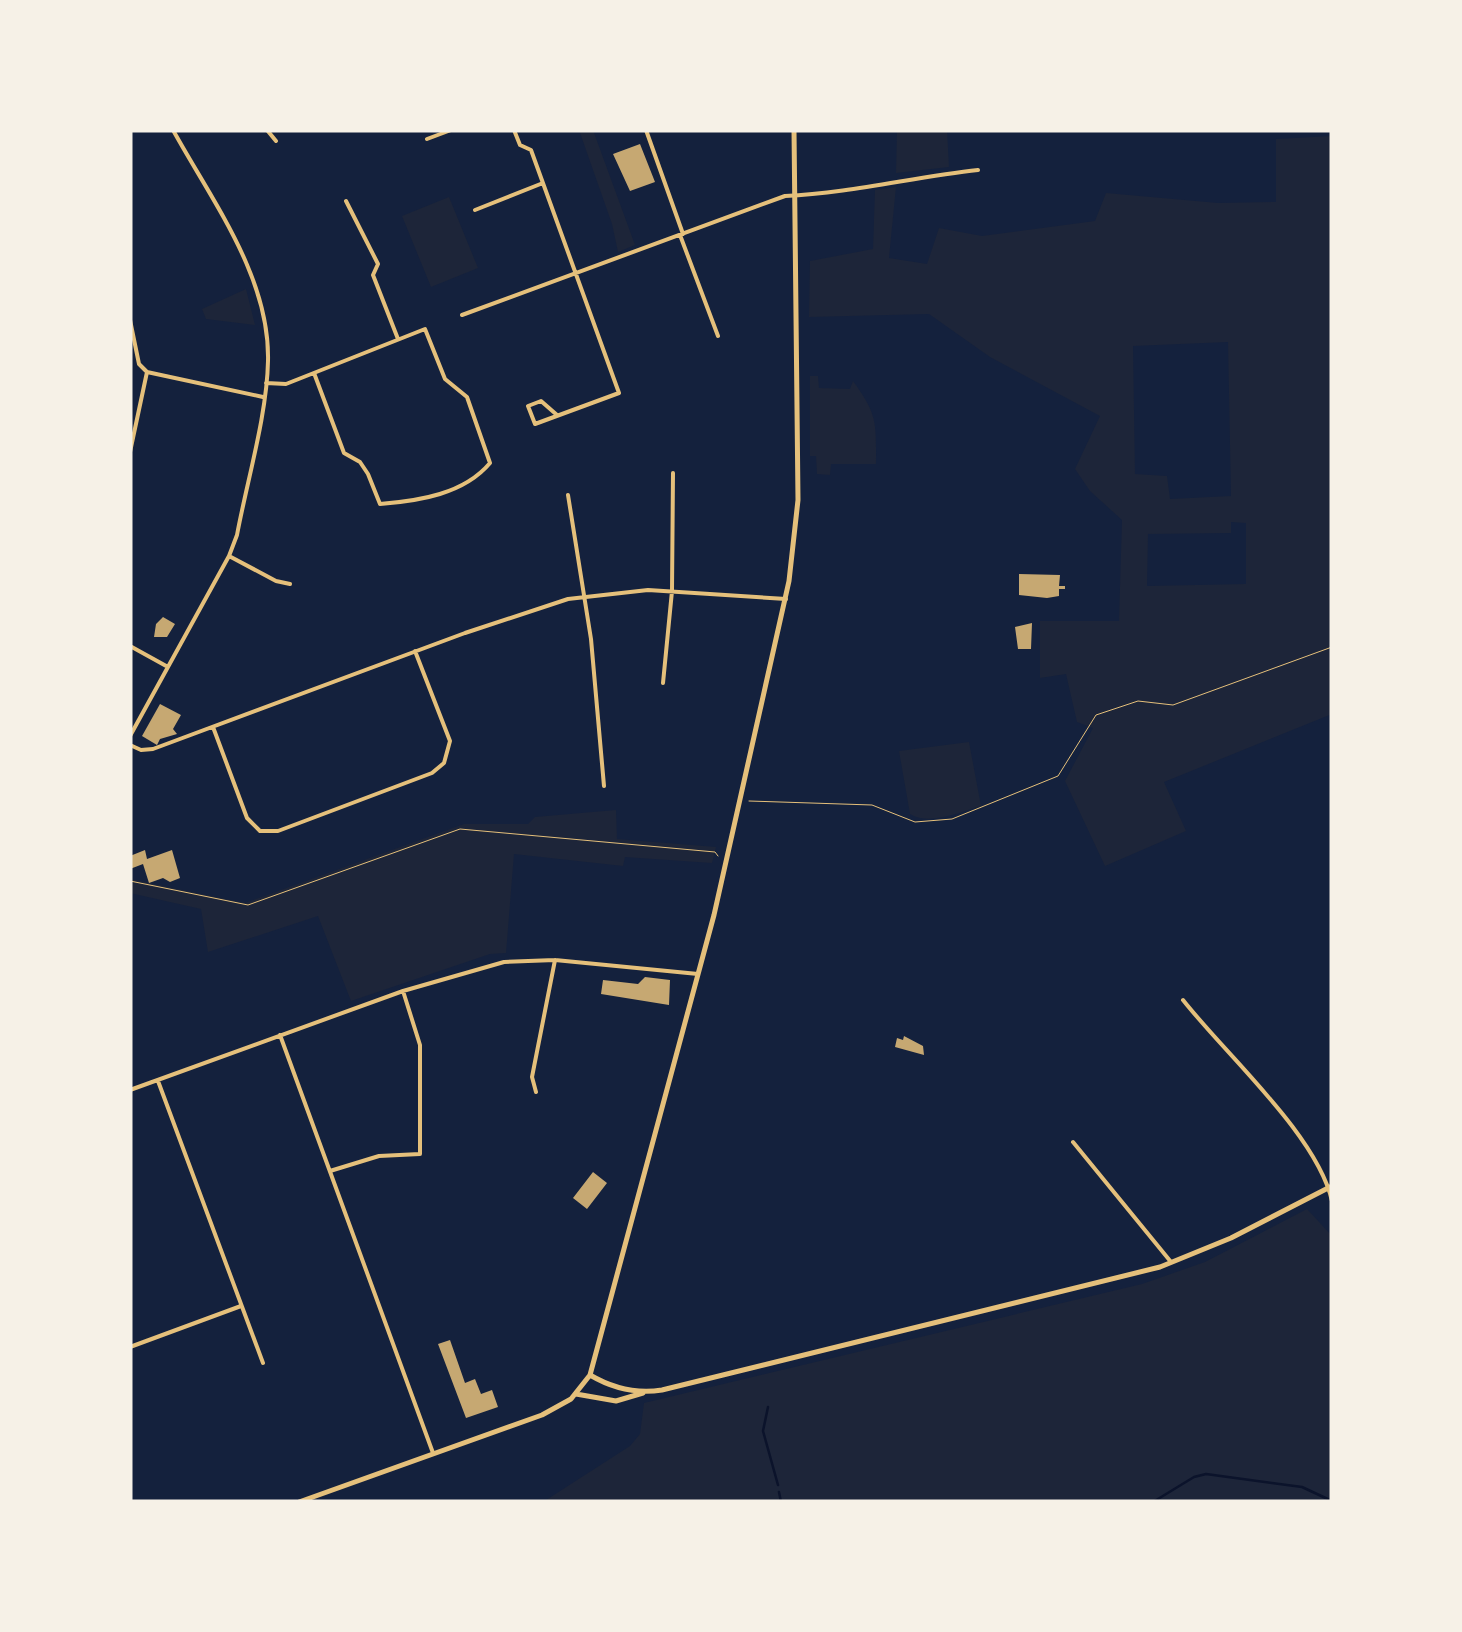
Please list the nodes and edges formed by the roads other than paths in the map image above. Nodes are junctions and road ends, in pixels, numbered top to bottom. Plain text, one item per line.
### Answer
1 (173, 130) edge
2 (267, 130) edge
3 (451, 130) edge
4 (514, 130) edge
5 (646, 130) edge
6 (794, 130) edge
7 (427, 139) dead end
8 (276, 141) dead end
9 (978, 170) dead end
10 (543, 183) junction
11 (795, 196) junction
12 (346, 201) dead end
13 (475, 210) dead end
14 (682, 234) junction
15 (576, 273) junction
16 (462, 315) dead end
17 (130, 320) edge
18 (718, 336) dead end
19 (398, 339) junction
20 (146, 372) junction
21 (314, 373) junction
22 (266, 383) junction
23 (263, 397) junction
24 (557, 415) junction
25 (130, 452) edge
26 (673, 474) dead end
27 (568, 495) dead end
28 (229, 556) junction
29 (290, 584) dead end
30 (672, 591) junction
31 (582, 596) junction
32 (786, 599) junction
33 (130, 646) edge
34 (416, 651) junction
35 (168, 667) junction
36 (663, 683) dead end
37 (214, 727) junction
38 (130, 736) edge
39 (130, 744) edge
40 (604, 786) dead end
41 (555, 960) junction
42 (699, 974) junction
43 (403, 990) junction
44 (1182, 1000) dead end
45 (280, 1035) junction
46 (158, 1080) junction
47 (130, 1090) edge
48 (536, 1092) dead end
49 (1073, 1142) dead end
50 (330, 1171) junction
51 (1331, 1186) edge
52 (1332, 1201) edge
53 (1172, 1263) junction
54 (241, 1306) junction
55 (130, 1347) edge
56 (263, 1363) dead end
57 (590, 1375) junction
58 (646, 1392) junction
59 (576, 1394) junction
60 (433, 1453) junction
61 (308, 1500) edge
62 (299, 1502) edge

1 - 22 street
2 - 8 street
3 - 7 street
4 - 10 street
5 - 14 street
6 - 11 main road
9 - 11 street
10 - 13 street
10 - 15 street
11 - 14 street
11 - 32 main road
12 - 19 street
14 - 15 street
14 - 18 street
15 - 16 street
15 - 24 street
17 - 20 street
19 - 21 street
19 - 21 street
20 - 23 street
20 - 25 street
21 - 22 street
22 - 23 street
23 - 28 street
24 - 24 street
26 - 30 street
27 - 31 street
28 - 29 street
28 - 35 street
30 - 31 street
30 - 32 street
30 - 36 street
31 - 34 street
31 - 40 street
32 - 42 main road
33 - 35 street
34 - 37 street
34 - 37 street
35 - 38 street
37 - 39 street
41 - 42 street
41 - 43 street
41 - 48 street
42 - 57 main road
43 - 45 street
43 - 50 street
44 - 51 street
45 - 46 street
45 - 50 street
46 - 47 street
46 - 54 street
49 - 53 street
50 - 60 street
51 - 52 street
51 - 53 main road
53 - 58 main road
54 - 55 street
54 - 56 street
57 - 58 main road
57 - 59 main road
58 - 59 main road
59 - 60 main road
60 - 61 main road
61 - 62 main road

